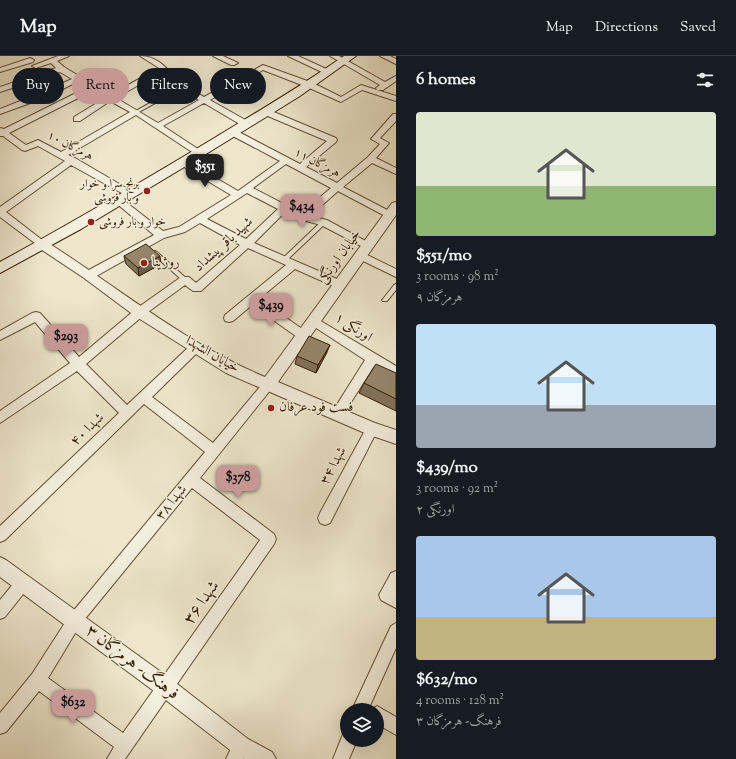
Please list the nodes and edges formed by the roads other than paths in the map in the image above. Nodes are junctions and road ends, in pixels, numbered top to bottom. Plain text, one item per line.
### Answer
1 (65, 56) edge
2 (217, 56) edge
3 (292, 56) edge
4 (384, 56) edge
5 (150, 57) edge
6 (343, 58) edge
7 (52, 60) junction
8 (31, 61) edge
9 (396, 62) edge
10 (234, 63) dead end
11 (60, 68) edge
12 (164, 68) edge
13 (0, 70) edge
14 (329, 72) junction
15 (396, 78) edge
16 (72, 81) edge
17 (310, 85) junction
18 (386, 85) junction
19 (12, 86) edge
20 (0, 90) edge
21 (373, 92) junction
22 (72, 98) edge
23 (203, 99) junction
24 (396, 99) edge
25 (101, 104) edge
26 (121, 104) edge
27 (151, 104) edge
28 (0, 112) edge
29 (136, 112) junction
30 (266, 112) junction
31 (396, 116) edge
32 (77, 119) dead end
33 (246, 124) junction
34 (158, 126) junction
35 (1, 132) edge
36 (232, 132) junction
37 (385, 143) junction
38 (396, 147) edge
39 (198, 153) junction
40 (62, 155) junction
41 (371, 159) junction
42 (72, 160) junction
43 (286, 160) junction
44 (182, 162) junction
45 (300, 168) junction
46 (396, 171) edge
47 (338, 187) junction
48 (247, 189) junction
49 (238, 195) junction
50 (125, 197) junction
51 (284, 208) junction
52 (393, 210) edge
53 (0, 212) edge
54 (302, 217) junction
55 (200, 219) junction
56 (324, 222) junction
57 (161, 235) junction
58 (247, 244) junction
59 (43, 245) junction
60 (144, 245) junction
61 (365, 251) junction
62 (284, 260) junction
63 (294, 264) junction
64 (0, 268) edge
65 (396, 273) edge
66 (89, 274) junction
67 (185, 280) junction
68 (340, 285) junction
69 (396, 286) edge
70 (252, 299) junction
71 (385, 300) dead end
72 (140, 312) junction
73 (229, 318) dead end
74 (314, 321) junction
75 (0, 336) edge
76 (304, 336) junction
77 (196, 347) junction
78 (372, 358) junction
79 (78, 364) junction
80 (396, 372) edge
81 (268, 385) junction
82 (144, 397) junction
83 (127, 413) junction
84 (337, 414) junction
85 (0, 418) edge
86 (372, 429) junction
87 (396, 437) edge
88 (214, 451) junction
89 (191, 479) junction
90 (325, 518) dead end
91 (0, 535) edge
92 (0, 566) edge
93 (396, 578) edge
94 (23, 583) junction
95 (396, 601) edge
96 (0, 612) edge
97 (75, 620) junction
98 (396, 632) edge
99 (38, 680) junction
100 (165, 688) junction
101 (366, 703) edge
102 (384, 719) edge
103 (0, 726) edge
104 (396, 727) edge
105 (124, 745) junction
106 (346, 747) edge
107 (237, 753) edge
108 (115, 759) edge
109 (265, 759) edge
110 (341, 759) edge

1 - 7 street
2 - 10 street
3 - 14 street
4 - 9 street
5 - 12 street
6 - 14 main road
6 - 18 street
7 - 8 street
7 - 11 street
8 - 13 street
14 - 17 main road
15 - 18 street
16 - 28 street
17 - 21 street
17 - 23 street
17 - 30 main road
18 - 21 street
19 - 20 street
21 - 24 street
22 - 35 street
23 - 33 street
23 - 34 street
25 - 32 street
26 - 29 street
27 - 29 lane
29 - 34 street
29 - 40 street
30 - 33 main road
30 - 45 street
31 - 37 street
33 - 36 main road
34 - 39 street
35 - 40 street, هرمزگان ۱۰
36 - 39 main road
36 - 43 street, هرمزگان ۱۱
37 - 38 street
37 - 41 street
39 - 44 main road
40 - 42 street, هرمزگان ۱۰
41 - 46 street
41 - 47 street
42 - 50 street, هرمزگان ۱۰
42 - 53 street
43 - 45 street, هرمزگان ۱۱
43 - 48 street
44 - 49 street
44 - 50 main road
45 - 47 street, هرمزگان ۱۱
47 - 52 street, هرمزگان ۱۱
47 - 54 street
48 - 49 street
48 - 51 street
49 - 55 street
50 - 57 street, هرمزگان ۱۰
50 - 59 main road
51 - 54 street
51 - 58 street, شهید باقر پیشداد
52 - 61 street, خیابان اورنگی
53 - 59 street
54 - 56 street
55 - 57 street
55 - 58 street
56 - 61 street
56 - 62 lane
57 - 60 street
58 - 62 street
58 - 67 street, شهید باقر پیشداد
59 - 64 main road
59 - 66 street, خیابان الشهدا
60 - 66 street
60 - 67 lane
61 - 65 street
61 - 68 street, خیابان اورنگی
62 - 63 street
63 - 68 street
63 - 70 street
66 - 72 street, خیابان الشهدا
67 - 72 street, شهید باقر پیشداد
68 - 74 street, خیابان اورنگی
69 - 71 lane
70 - 73 street
70 - 76 street
72 - 77 street, خیابان الشهدا
72 - 79 street, شهید باقر پیشداد
74 - 76 street, خیابان اورنگی
74 - 78 street, اورنگی ۱
75 - 79 street
76 - 81 street, خیابان اورنگی
77 - 81 street, خیابان الشهدا
77 - 82 street, شهدا ۴۰
78 - 80 street, اورنگی ۱
78 - 84 street
79 - 83 street
79 - 85 street, شهید باقر پیشداد
81 - 84 street, خیابان الشهدا
81 - 88 street, شهدا ۳۸
82 - 83 street, شهدا ۴۰
82 - 88 street
83 - 91 street, شهدا ۴۰
84 - 86 street, خیابان الشهدا
86 - 87 street, خیابان الشهدا
86 - 90 street, شهدا ۳۴
88 - 89 street, شهدا ۳۸
89 - 97 street, شهدا ۳۸
89 - 100 street, شهدا ۳۶
92 - 94 street, فرهنگ- هرمزگان ۳
93 - 95 street
94 - 96 street
94 - 97 street, فرهنگ- هرمزگان ۳
97 - 99 street, شهدا ۳۸
97 - 100 street, فرهنگ- هرمزگان ۳
98 - 101 street
99 - 103 street, شهدا ۳۸
99 - 105 street
100 - 105 street, شهدا ۳۶
100 - 107 street, فرهنگ- هرمزگان ۳
102 - 104 street
105 - 108 street, شهدا ۳۶
106 - 110 street
107 - 109 street, فرهنگ- هرمزگان ۳

